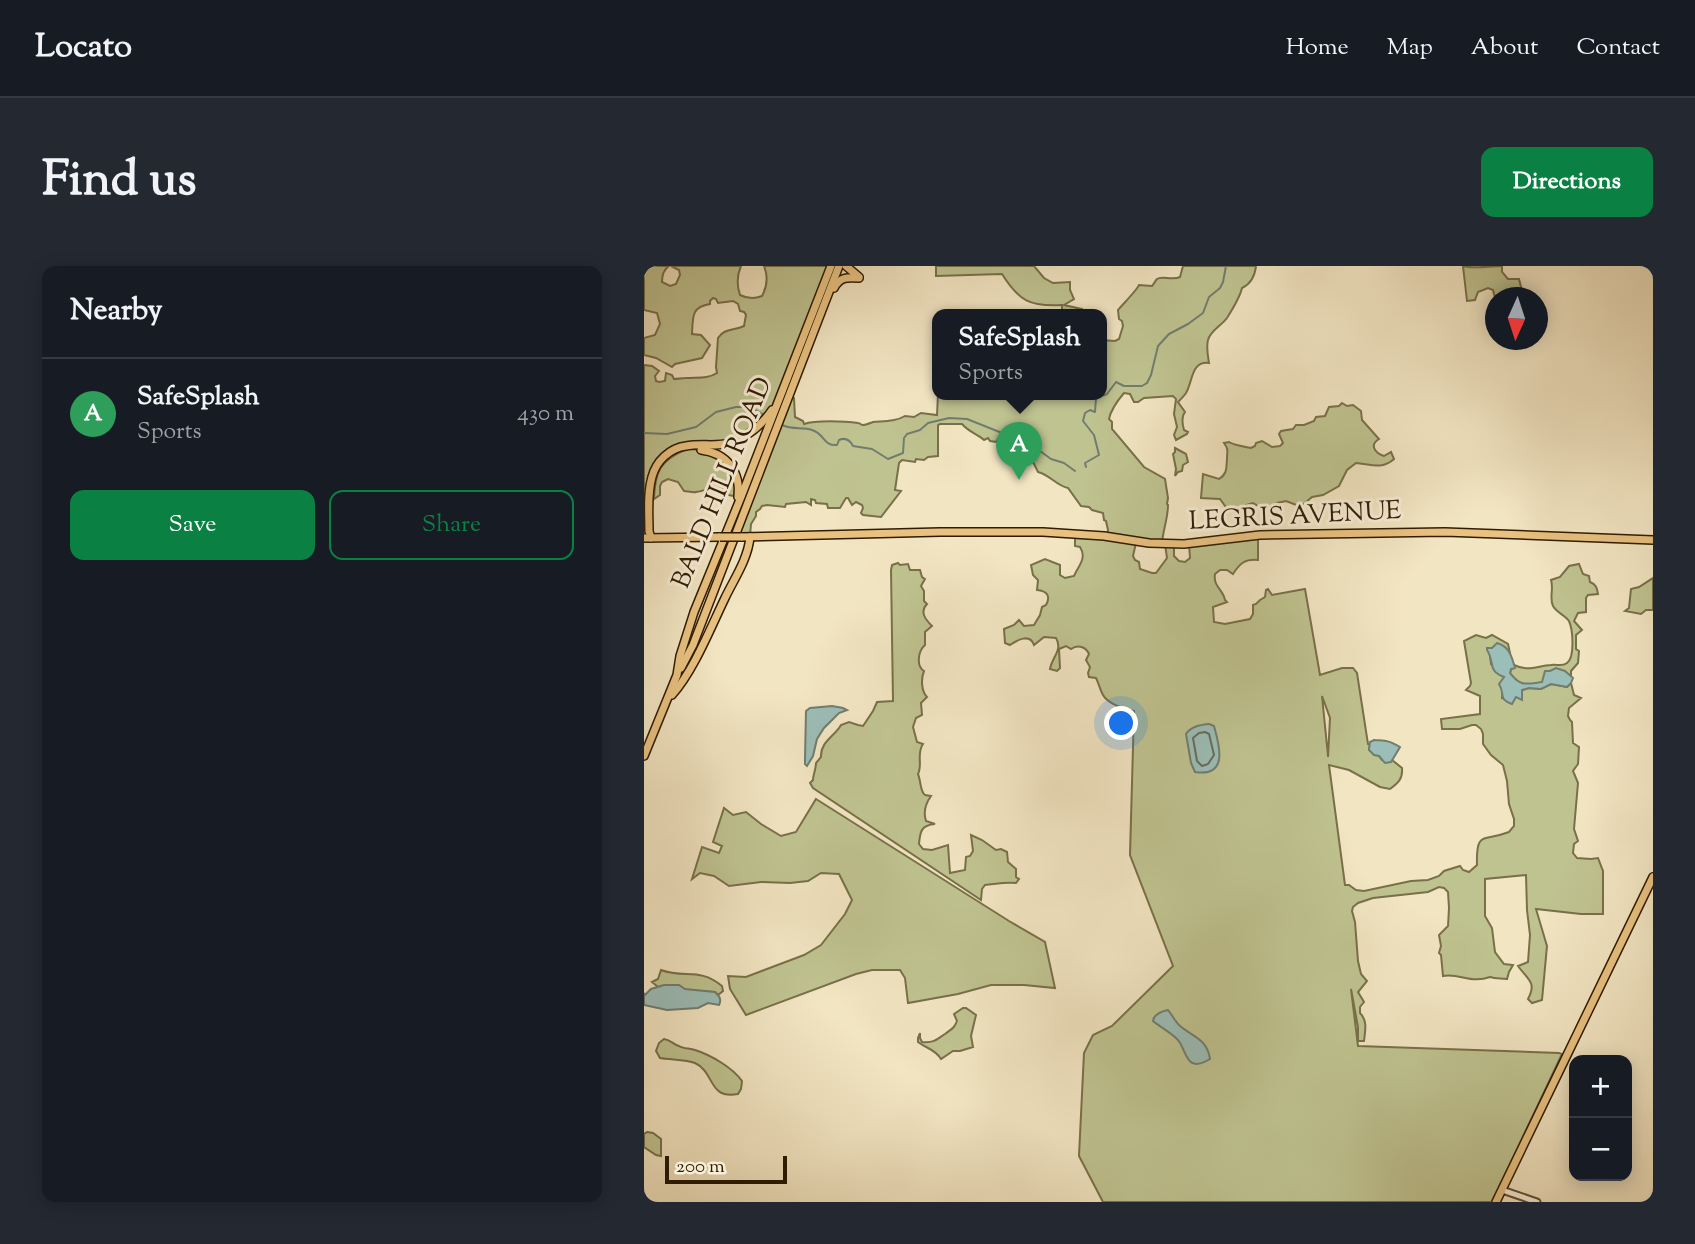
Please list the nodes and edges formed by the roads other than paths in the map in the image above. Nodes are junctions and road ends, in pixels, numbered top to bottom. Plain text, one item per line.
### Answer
1 (831, 266) edge
2 (839, 266) edge
3 (846, 266) edge
4 (816, 323) junction
5 (783, 391) junction
6 (737, 507) junction
7 (750, 537) junction
8 (648, 538) edge
9 (1653, 540) edge
10 (677, 675) junction
11 (667, 701) junction
12 (644, 756) edge
13 (1653, 877) edge
14 (1502, 1190) junction
15 (1496, 1202) edge
16 (1537, 1202) edge

1 - 5 main road, BALD HILL ROAD
2 - 4 main road
3 - 4 main road
4 - 10 main road
5 - 6 main road, BALD HILL ROAD
5 - 8 main road
6 - 8 main road
6 - 10 main road, BALD HILL ROAD
7 - 8 main road, LEGRIS AVENUE, bridge
7 - 9 main road, LEGRIS AVENUE
7 - 11 main road
10 - 11 main road, BALD HILL ROAD
11 - 12 main road, BALD HILL ROAD
13 - 14 main road
14 - 15 main road
14 - 16 street

